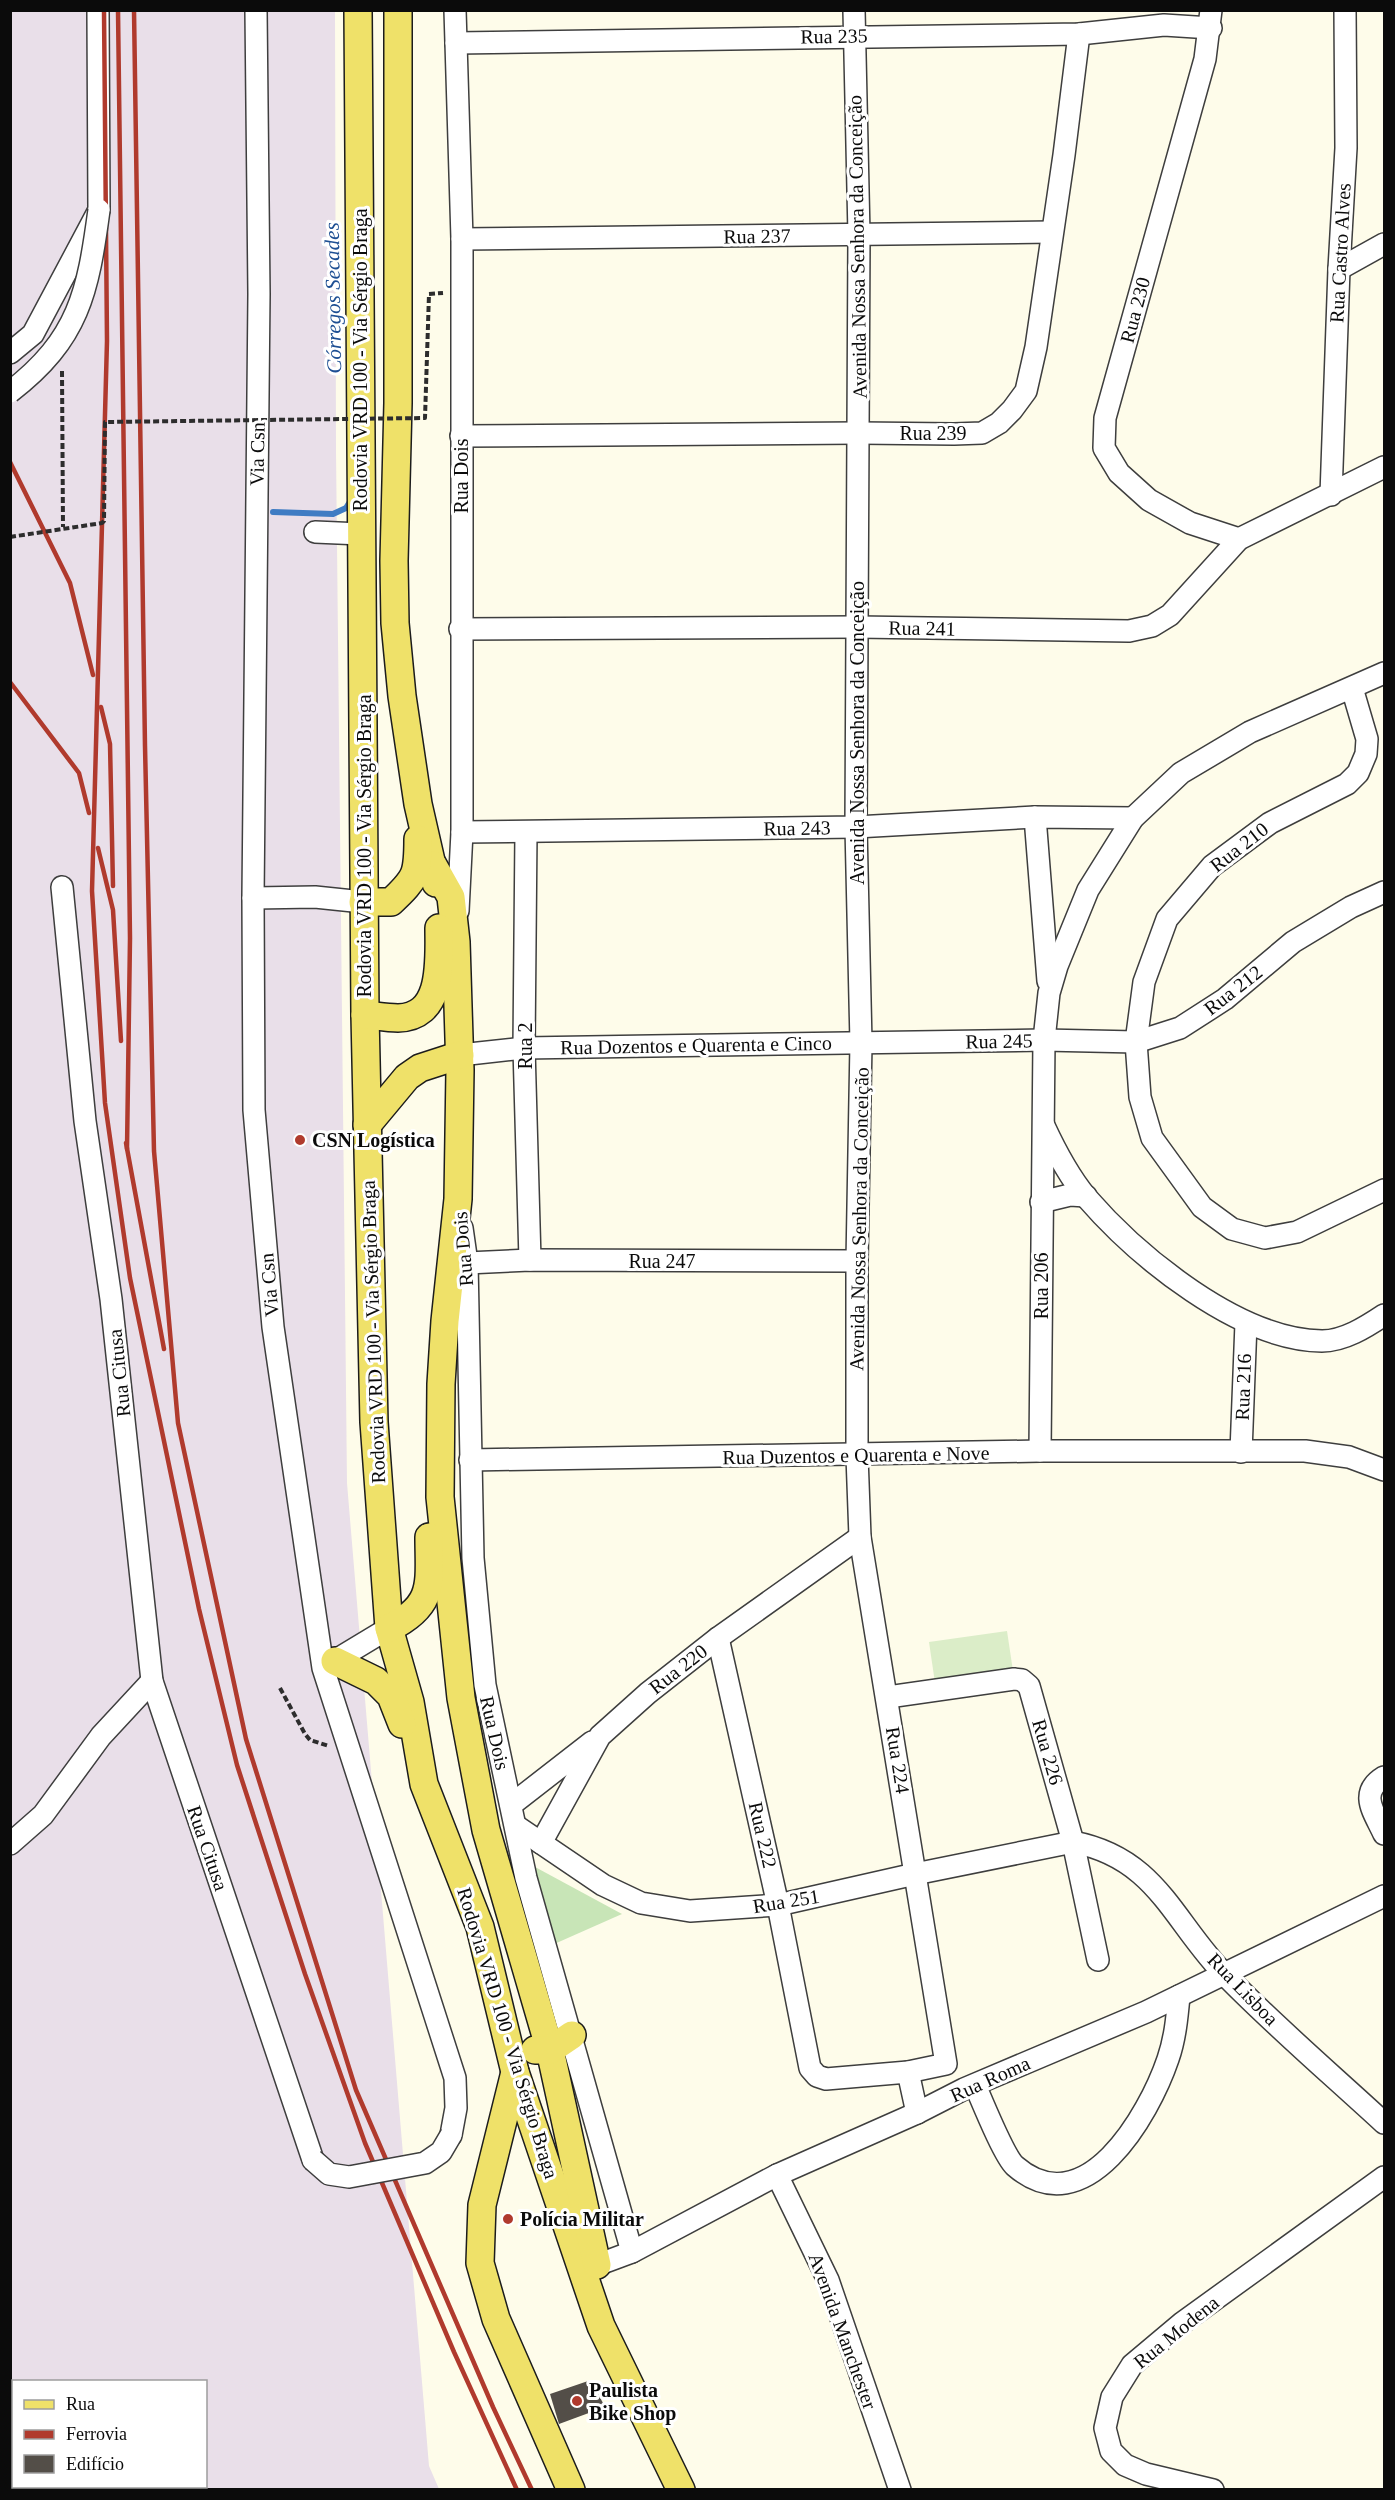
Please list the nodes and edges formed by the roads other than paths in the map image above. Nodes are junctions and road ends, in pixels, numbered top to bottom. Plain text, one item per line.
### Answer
1 (98, 10) edge
2 (256, 10) edge
3 (358, 10) edge
4 (398, 10) edge
5 (455, 10) edge
6 (854, 10) edge
7 (1345, 10) edge
8 (1211, 19) edge
9 (1079, 34) junction
10 (854, 36) junction
11 (456, 42) junction
12 (99, 210) junction
13 (1052, 232) junction
14 (859, 235) junction
15 (462, 239) junction
16 (1384, 244) edge
17 (1339, 270) junction
18 (10, 353) edge
19 (10, 392) edge
20 (859, 432) junction
21 (461, 436) junction
22 (1384, 467) edge
23 (1331, 495) junction
24 (315, 532) dead end
25 (361, 534) junction
26 (1239, 539) junction
27 (857, 627) junction
28 (460, 629) junction
29 (1384, 673) edge
30 (1352, 688) junction
31 (418, 804) junction
32 (1035, 817) junction
33 (1133, 818) junction
34 (856, 827) junction
35 (462, 832) junction
36 (526, 832) junction
37 (433, 866) junction
38 (62, 887) dead end
39 (1384, 892) edge
40 (253, 898) junction
41 (363, 902) junction
42 (456, 942) junction
43 (1049, 993) junction
44 (365, 1015) junction
45 (1044, 1040) junction
46 (1136, 1042) junction
47 (861, 1043) junction
48 (524, 1048) junction
49 (460, 1055) junction
50 (1041, 1120) junction
51 (367, 1125) junction
52 (1384, 1190) edge
53 (1086, 1196) junction
54 (458, 1199) junction
55 (1041, 1202) junction
56 (530, 1260) junction
57 (857, 1261) junction
58 (467, 1263) junction
59 (1384, 1315) edge
60 (445, 1321) junction
61 (1246, 1323) junction
62 (1040, 1451) junction
63 (1241, 1452) junction
64 (857, 1456) junction
65 (470, 1460) junction
66 (1384, 1470) edge
67 (860, 1537) junction
68 (389, 1628) junction
69 (718, 1638) junction
70 (329, 1665) junction
71 (152, 1682) junction
72 (888, 1696) junction
73 (600, 1736) junction
74 (1384, 1777) edge
75 (424, 1784) junction
76 (511, 1805) junction
77 (516, 1826) junction
78 (1384, 1834) edge
79 (1073, 1842) junction
80 (541, 1843) junction
81 (10, 1844) edge
82 (915, 1874) junction
83 (1384, 1896) edge
84 (778, 1905) junction
85 (480, 1927) junction
86 (1098, 1960) dead end
87 (1225, 1975) junction
88 (1179, 1996) junction
89 (561, 2043) junction
90 (515, 2072) junction
91 (908, 2072) junction
92 (975, 2085) junction
93 (917, 2113) junction
94 (1384, 2123) edge
95 (777, 2175) junction
96 (1384, 2177) edge
97 (632, 2252) junction
98 (597, 2265) junction
99 (668, 2460) junction
100 (572, 2490) edge
101 (681, 2490) edge
102 (900, 2490) edge
103 (1213, 2490) edge

1 - 12 street
2 - 40 street, Via Csn
3 - 25 main road, Rodovia VRD 100 - Via Sérgio Braga
4 - 31 main road, Rodovia VRD 100 - Via Sérgio Braga
5 - 11 street, Rua Dois
6 - 10 street, Avenida Nossa Senhora da Conceição
7 - 17 street, Rua Castro Alves
8 - 9 street, Rua 235
8 - 26 street, Rua 230
9 - 10 street, Rua 235
9 - 13 street, Rua 239
10 - 11 street, Rua 235
10 - 14 street, Avenida Nossa Senhora da Conceição
11 - 15 street, Rua Dois
12 - 18 street
12 - 19 street, bridge
13 - 14 street, Rua 237
13 - 20 street, Rua 239
14 - 15 street, Rua 237
14 - 20 street, Avenida Nossa Senhora da Conceição
15 - 21 street, Rua Dois
16 - 17 street
17 - 23 street, Rua Castro Alves
20 - 21 street, Rua 239
20 - 27 street, Avenida Nossa Senhora da Conceição
21 - 28 street, Rua Dois
22 - 23 street
23 - 26 street
24 - 25 street
25 - 41 main road, Rodovia VRD 100 - Via Sérgio Braga
26 - 27 street, Rua 241
27 - 28 street, Rua 241
27 - 34 street, Avenida Nossa Senhora da Conceição
28 - 35 street, Rua Dois
29 - 30 street
30 - 33 street
30 - 46 street, Rua 210
31 - 37 main road, Rodovia VRD 100 - Via Sérgio Braga
31 - 41 main road
32 - 33 street, Rua 243
32 - 34 street, Rua 243
32 - 43 street
33 - 43 street
34 - 36 street, Rua 243
34 - 47 street, Avenida Nossa Senhora da Conceição
35 - 36 street, Rua 243
35 - 42 street, Rua Dois
36 - 48 street, Rua 2
37 - 42 main road, Rodovia VRD 100 - Via Sérgio Braga
37 - 44 main road
38 - 71 street, Rua Citusa
39 - 46 street, Rua 212
40 - 41 street
40 - 70 street, Via Csn
41 - 44 main road, Rodovia VRD 100 - Via Sérgio Braga
42 - 49 main road, Rodovia VRD 100 - Via Sérgio Braga
43 - 45 street, Rua 206
44 - 51 main road, Rodovia VRD 100 - Via Sérgio Braga
45 - 46 street, Rua 245
45 - 47 street, Rua 245
45 - 50 street, Rua 206
46 - 52 street, Rua 210
47 - 48 street, Rua Dozentos e Quarenta e Cinco
47 - 57 street, Avenida Nossa Senhora da Conceição
48 - 49 street, Rua Dozentos e Quarenta e Cinco
48 - 56 street, Rua 2
49 - 51 main road
49 - 54 main road, Rodovia VRD 100 - Via Sérgio Braga
50 - 53 street
50 - 55 street, Rua 206
51 - 68 main road, Rodovia VRD 100 - Via Sérgio Braga
53 - 55 street
53 - 61 street
54 - 58 street, Rua Dois
54 - 60 main road, Rodovia VRD 100 - Via Sérgio Braga
55 - 62 street, Rua 206
56 - 57 street, Rua 247
56 - 58 street, Rua 247
57 - 64 street, Avenida Nossa Senhora da Conceição
58 - 65 street, Rua Dois
59 - 61 street
60 - 68 main road
60 - 89 main road, Rodovia VRD 100 - Via Sérgio Braga
61 - 63 street, Rua 216
62 - 63 street, Rua Duzentos e Quarenta e Nove
62 - 64 street, Rua Duzentos e Quarenta e Nove
63 - 66 street
64 - 65 street, Rua Duzentos e Quarenta e Nove
64 - 67 street, Rua 224
65 - 76 street, Rua Dois
67 - 69 street, Rua 220
67 - 72 street, Rua 224
68 - 70 street
68 - 75 main road, Rodovia VRD 100 - Via Sérgio Braga
69 - 73 street, Rua 220
69 - 84 street, Rua 222
70 - 71 street, Rua Citusa, bridge
70 - 75 main road
71 - 81 street
72 - 79 street, Rua 226
72 - 82 street, Rua 224
73 - 76 street
73 - 80 street, Rua 220
74 - 78 street
75 - 85 main road, Rodovia VRD 100 - Via Sérgio Braga
76 - 77 street, Rua Dois
77 - 80 street, Rua 251
77 - 89 street, Rua Dois
79 - 82 street, Rua 251
79 - 86 street, Rua 226
79 - 87 street, Rua Lisboa
80 - 84 street, Rua 251
82 - 84 street, Rua 251
82 - 91 street, Rua 224
83 - 87 street, Rua Roma
84 - 91 street, Rua 222
85 - 89 main road
85 - 90 main road, Rodovia VRD 100 - Via Sérgio Braga
87 - 88 street, Rua Roma
87 - 94 street, Rua Lisboa
88 - 92 street, Rua Roma
88 - 92 street
89 - 97 street, Rua Dois
89 - 98 main road, Rodovia VRD 100 - Via Sérgio Braga
90 - 99 main road, Rodovia VRD 100 - Via Sérgio Braga
90 - 100 main road
91 - 93 street
92 - 93 street, Rua Roma
93 - 95 street, Rua Roma
95 - 97 street, Rua Roma
95 - 102 street, Avenida Manchester
96 - 103 street, Rua Modena
97 - 98 street, Rua Roma
98 - 99 main road, Rodovia VRD 100 - Via Sérgio Braga
99 - 101 main road, Rodovia VRD 100 - Via Sérgio Braga

